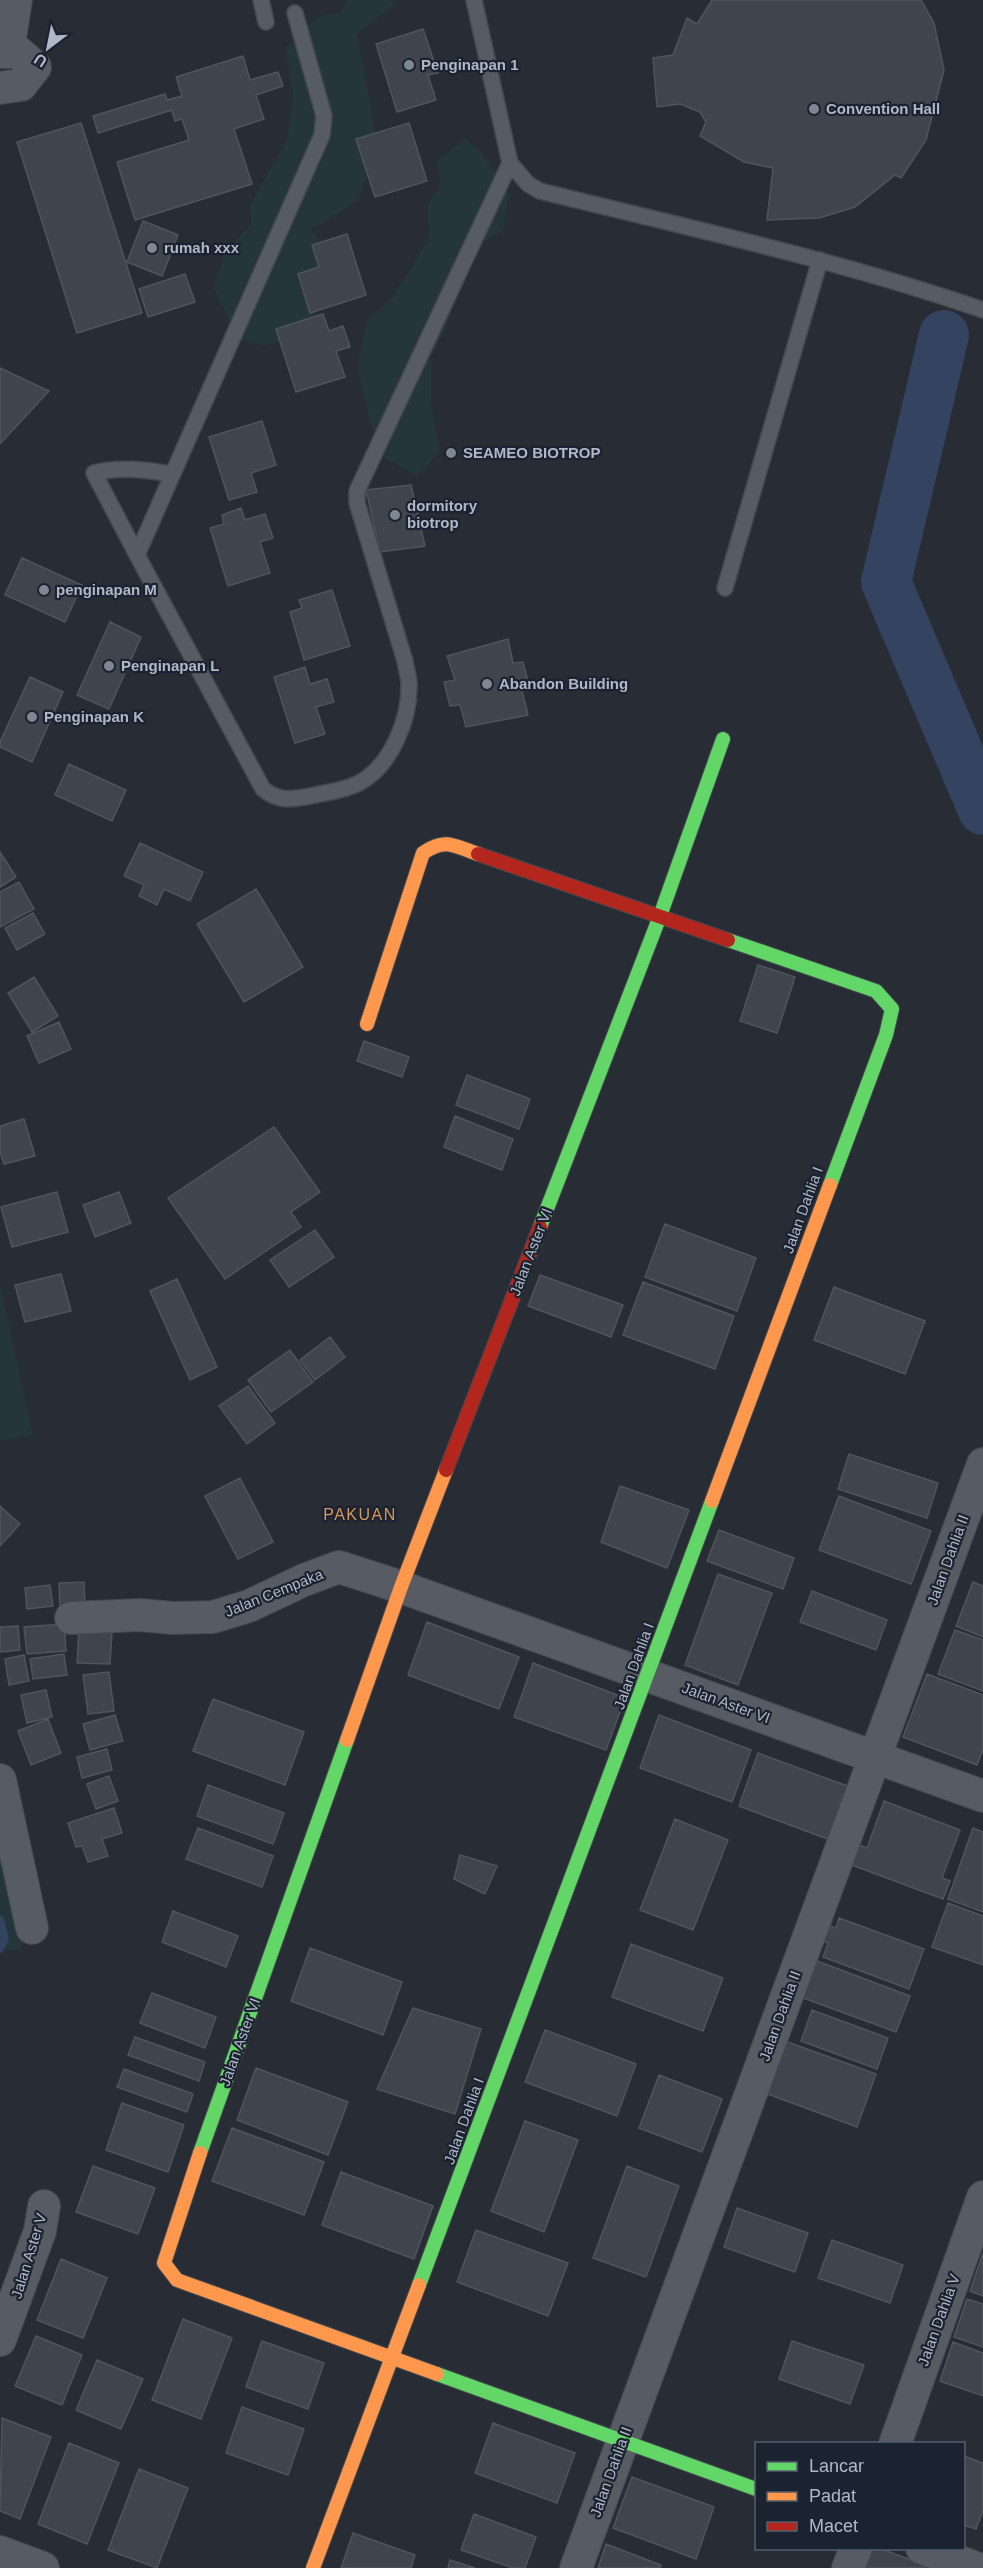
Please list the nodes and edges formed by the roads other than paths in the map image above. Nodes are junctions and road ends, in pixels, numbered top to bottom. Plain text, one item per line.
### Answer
1 (16, 0) edge
2 (261, 0) edge
3 (474, 0) edge
4 (295, 13) dead end
5 (266, 22) dead end
6 (4, 51) edge
7 (0, 88) edge
8 (510, 163) junction
9 (820, 260) junction
10 (983, 310) edge
11 (172, 474) junction
12 (137, 555) junction
13 (725, 588) dead end
14 (723, 739) dead end
15 (660, 916) junction
16 (367, 1024) dead end
17 (983, 1464) edge
18 (401, 1587) junction
19 (71, 1618) dead end
20 (648, 1675) junction
21 (875, 1757) junction
22 (0, 1780) edge
23 (983, 1796) edge
24 (32, 1928) dead end
25 (983, 2197) edge
26 (44, 2206) dead end
27 (0, 2340) edge
28 (392, 2358) junction
29 (623, 2441) junction
30 (896, 2442) edge
31 (755, 2489) edge
32 (855, 2550) edge
33 (927, 2550) edge
34 (0, 2552) edge
35 (43, 2568) edge
36 (313, 2568) edge
37 (576, 2568) edge
38 (848, 2568) edge
39 (976, 2568) edge

1 - 6 street
2 - 5 lane
3 - 8 lane
4 - 11 lane
6 - 7 street
8 - 9 lane
8 - 12 lane
9 - 10 lane
9 - 13 lane
11 - 12 lane
11 - 12 lane
14 - 15 street, Jalan Aster VI
15 - 16 street
15 - 18 street, Jalan Aster VI
15 - 20 street, Jalan Dahlia I
17 - 21 street, Jalan Dahlia II
18 - 19 street, Jalan Cempaka
18 - 20 street, Jalan Aster VI
18 - 28 street, Jalan Aster VI
20 - 21 street, Jalan Aster VI
20 - 28 street, Jalan Dahlia I
21 - 23 street, Jalan Aster VI
21 - 29 street, Jalan Dahlia II
22 - 24 street
25 - 30 street, Jalan Dahlia V
26 - 27 street, Jalan Aster V
28 - 29 street
28 - 36 street, Jalan Dahlia I
29 - 31 street
29 - 37 street, Jalan Dahlia II
32 - 38 street
33 - 39 street
34 - 35 street

